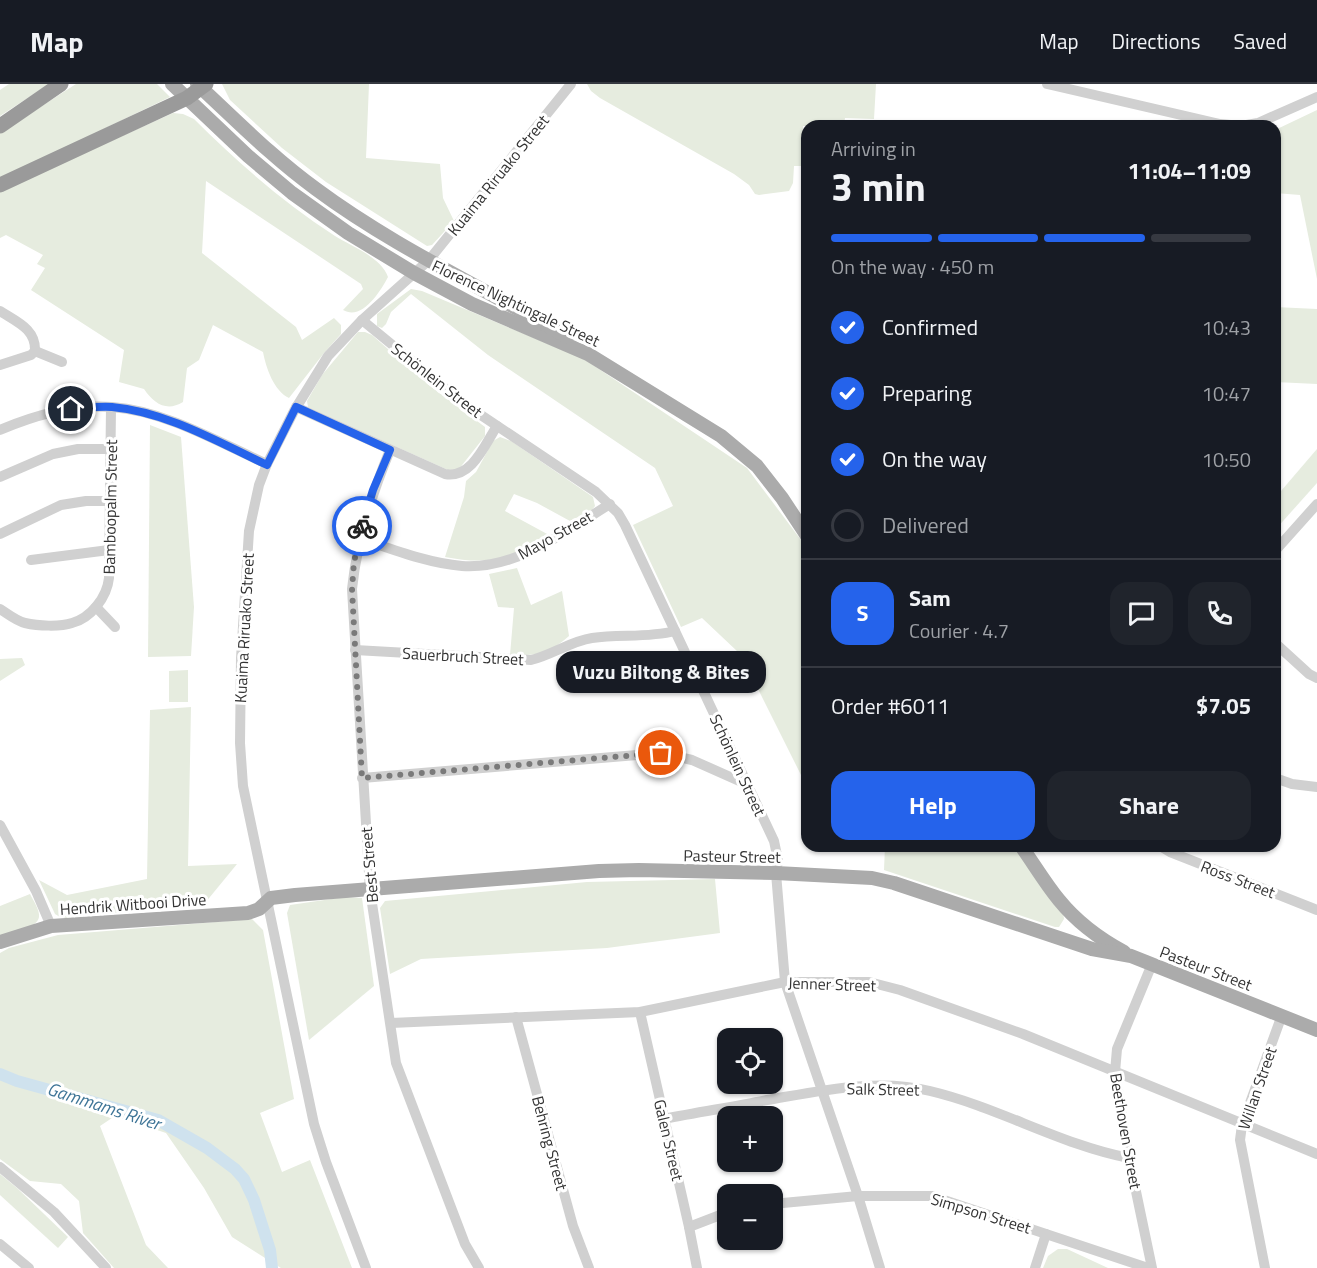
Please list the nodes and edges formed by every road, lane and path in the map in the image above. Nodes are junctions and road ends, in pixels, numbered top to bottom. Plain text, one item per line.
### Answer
1 (61, 84) edge
2 (571, 84) edge
3 (1047, 84) edge
4 (201, 85) edge
5 (179, 91) edge
6 (1317, 97) edge
7 (1203, 120) edge
8 (1265, 120) edge
9 (0, 126) edge
10 (0, 185) edge
11 (429, 260) junction
12 (414, 273) junction
13 (0, 311) edge
14 (362, 320) junction
15 (35, 351) junction
16 (62, 362) dead end
17 (0, 364) edge
18 (111, 407) junction
19 (296, 407) junction
20 (497, 426) junction
21 (0, 430) edge
22 (111, 449) junction
23 (390, 450) junction
24 (267, 465) junction
25 (0, 477) edge
26 (109, 501) junction
27 (610, 504) junction
28 (1315, 509) edge
29 (801, 517) edge
30 (801, 527) edge
31 (0, 534) edge
32 (359, 538) junction
33 (1281, 545) edge
34 (109, 550) junction
35 (31, 560) dead end
36 (96, 607) junction
37 (0, 609) edge
38 (115, 627) dead end
39 (675, 631) junction
40 (1281, 648) edge
41 (355, 650) junction
42 (1317, 678) edge
43 (362, 778) junction
44 (1281, 780) edge
45 (746, 784) junction
46 (1317, 787) edge
47 (0, 825) edge
48 (1025, 852) edge
49 (1170, 852) edge
50 (776, 873) junction
51 (370, 890) junction
52 (266, 902) junction
53 (1317, 910) edge
54 (51, 926) junction
55 (1092, 930) junction
56 (0, 942) edge
57 (1082, 946) junction
58 (1131, 956) junction
59 (1152, 964) junction
60 (785, 982) junction
61 (640, 1012) junction
62 (1282, 1015) junction
63 (516, 1017) junction
64 (391, 1023) junction
65 (1317, 1030) edge
66 (1115, 1072) junction
67 (822, 1090) junction
68 (664, 1119) junction
69 (1242, 1125) junction
70 (1317, 1154) edge
71 (1129, 1158) junction
72 (0, 1167) edge
73 (858, 1196) junction
74 (783, 1203) edge
75 (717, 1216) edge
76 (689, 1227) junction
77 (1046, 1234) junction
78 (0, 1244) edge
79 (29, 1268) edge
80 (106, 1268) edge
81 (366, 1268) edge
82 (478, 1268) edge
83 (589, 1268) edge
84 (697, 1268) edge
85 (880, 1268) edge
86 (1035, 1268) edge
87 (1150, 1268) edge
88 (1265, 1268) edge

1 - 9 highway
2 - 11 street, Kuaima Riruako Street
3 - 7 street
4 - 5 highway
4 - 11 main road, Florence Nightingale Street
5 - 10 highway
5 - 12 main road, Florence Nightingale Street
6 - 8 street
11 - 12 street, Kuaima Riruako Street
11 - 29 main road, Florence Nightingale Street
12 - 14 street, Kuaima Riruako Street
12 - 30 main road, Florence Nightingale Street
13 - 15 street
14 - 19 street, Kuaima Riruako Street
14 - 20 street, Schönlein Street
15 - 16 street
15 - 17 street
18 - 21 street
18 - 22 street, Bamboopalm Street
18 - 24 street
19 - 23 street
19 - 24 street, Kuaima Riruako Street
20 - 23 street
20 - 27 street, Schönlein Street
22 - 25 street
22 - 26 street, Bamboopalm Street
23 - 32 street, Best Street
24 - 52 street, Kuaima Riruako Street
26 - 31 street
26 - 34 street, Bamboopalm Street
27 - 32 street, Mayo Street
27 - 39 street, Schönlein Street
28 - 33 street
32 - 41 street, Best Street
34 - 35 street
34 - 36 street, Bamboopalm Street
36 - 37 street
36 - 38 street
39 - 41 street, Sauerbruch Street
39 - 45 street, Schönlein Street
40 - 42 street
41 - 43 street, Best Street
43 - 45 street
43 - 51 street, Best Street
44 - 46 street
45 - 50 street, Schönlein Street
47 - 54 street
48 - 55 main road
49 - 53 street, Ross Street
50 - 51 main road, Pasteur Street
50 - 57 main road, Pasteur Street
50 - 60 street, Schönlein Street
51 - 52 main road, Pasteur Street
51 - 64 street, Best Street
52 - 54 main road, Hendrik Witbooi Drive
52 - 81 street, Kuaima Riruako Street
54 - 56 main road, Hendrik Witbooi Drive
55 - 57 main road
55 - 58 main road
57 - 58 main road, Pasteur Street
58 - 59 main road, Pasteur Street
59 - 62 main road, Pasteur Street
59 - 66 street, Beethoven Street
60 - 61 street, Jenner Street
60 - 66 street, Jenner Street
60 - 67 street, Schönlein Street
61 - 63 street, Jenner Street
61 - 68 street, Galen Street
62 - 65 main road, Pasteur Street
62 - 69 street, Willan Street
63 - 64 street, Jenner Street
63 - 83 street, Behring Street
64 - 82 street, Best Street
66 - 69 street, Jenner Street
66 - 71 street, Beethoven Street
67 - 68 street, Salk Street
67 - 71 street, Salk Street
67 - 73 street, Schönlein Street
68 - 76 street, Galen Street
69 - 70 street, Jenner Street
69 - 88 street, Willan Street
71 - 87 street, Beethoven Street
72 - 80 street
73 - 74 street, Simpson Street
73 - 77 street, Simpson Street
73 - 85 street, Schönlein Street
75 - 76 street
76 - 84 street, Galen Street
77 - 86 street
77 - 87 street, Simpson Street
78 - 79 street

